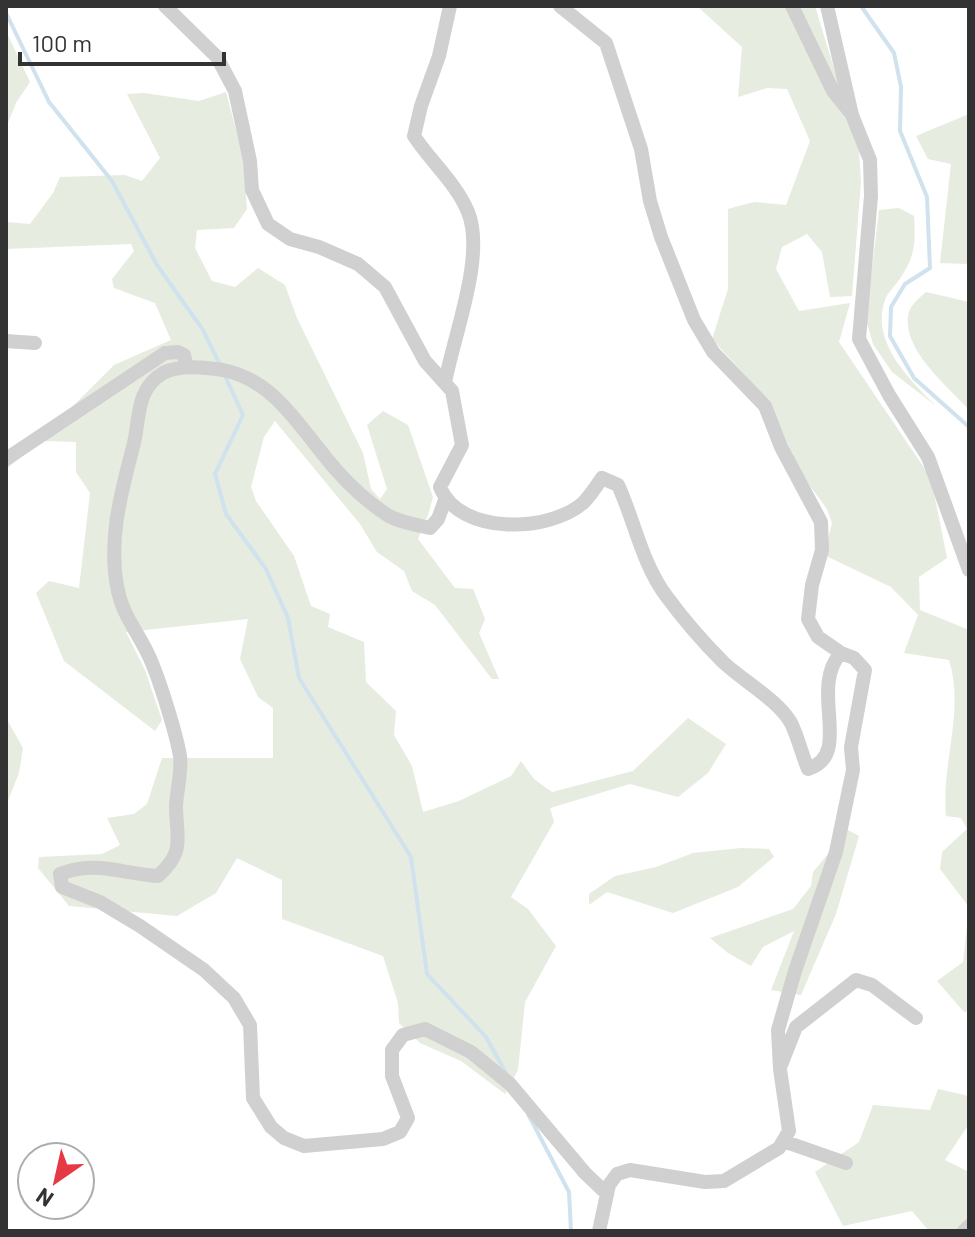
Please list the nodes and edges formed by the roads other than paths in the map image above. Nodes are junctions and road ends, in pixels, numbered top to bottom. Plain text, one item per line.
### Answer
1 (165, 6) edge
2 (450, 6) edge
3 (560, 6) edge
4 (792, 6) edge
5 (827, 6) edge
6 (852, 115) junction
7 (6, 341) edge
8 (35, 343) dead end
9 (187, 367) junction
10 (445, 383) junction
11 (6, 459) edge
12 (445, 500) junction
13 (969, 570) edge
14 (841, 653) junction
15 (916, 1018) dead end
16 (780, 1069) junction
17 (783, 1141) junction
18 (846, 1163) dead end
19 (607, 1194) junction
20 (969, 1226) edge
21 (599, 1231) edge
22 (964, 1231) edge

1 - 10 street
2 - 10 street
3 - 14 street
4 - 6 street
5 - 6 street
6 - 13 street
7 - 8 street
9 - 11 street
9 - 12 street
9 - 19 street
10 - 12 street
12 - 14 street
14 - 16 street
15 - 16 street
16 - 17 street
17 - 18 street
17 - 19 street
19 - 21 street
20 - 22 street

